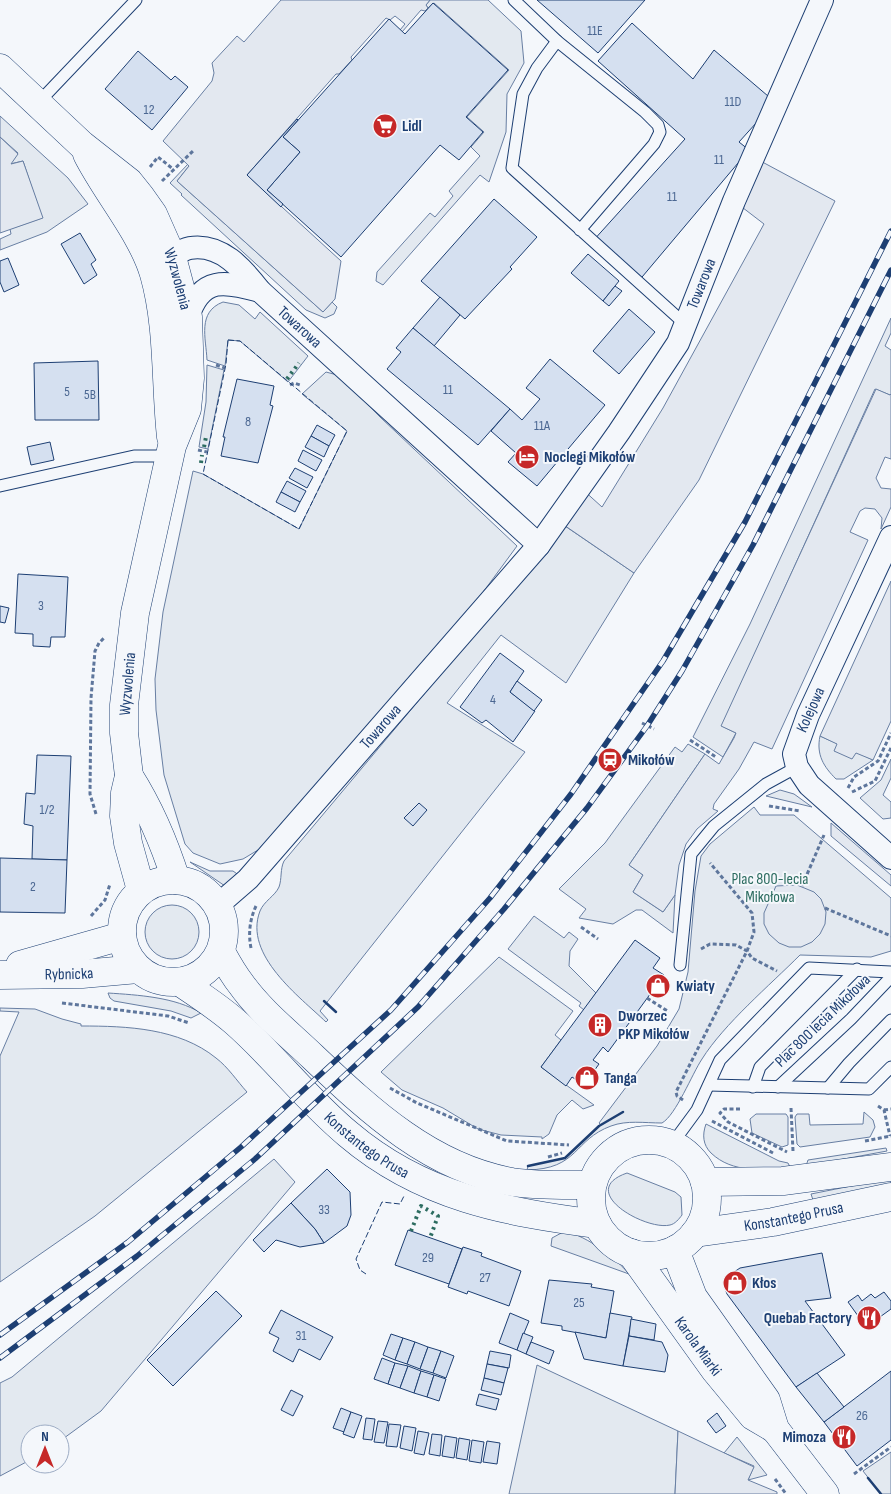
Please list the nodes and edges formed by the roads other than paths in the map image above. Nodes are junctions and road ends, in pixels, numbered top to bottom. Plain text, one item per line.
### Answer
1 (136, 0) edge
2 (514, 0) edge
3 (822, 0) edge
4 (557, 41) junction
5 (0, 68) edge
6 (38, 103) junction
7 (580, 230) junction
8 (162, 265) junction
9 (260, 291) junction
10 (188, 317) junction
11 (685, 324) junction
12 (170, 451) junction
13 (0, 486) edge
14 (891, 537) edge
15 (539, 545) junction
16 (797, 767) junction
17 (129, 776) junction
18 (891, 858) edge
19 (176, 880) junction
20 (142, 890) junction
21 (218, 905) junction
22 (122, 936) junction
23 (221, 952) junction
24 (680, 965) road end
25 (138, 969) junction
26 (857, 969) junction
27 (0, 971) edge
28 (891, 972) edge
29 (0, 975) edge
30 (891, 977) edge
31 (180, 982) junction
32 (891, 1020) edge
33 (891, 1067) edge
34 (709, 1085) junction
35 (752, 1087) junction
36 (778, 1088) junction
37 (828, 1088) junction
38 (672, 1144) junction
39 (891, 1167) edge
40 (705, 1182) junction
41 (592, 1185) junction
42 (891, 1197) edge
43 (597, 1224) junction
44 (695, 1233) junction
45 (675, 1250) junction
46 (631, 1254) junction
47 (774, 1429) junction
48 (825, 1494) edge

1 - 6 lane
2 - 4 lane
3 - 11 street, Towarowa
4 - 7 lane
4 - 7 lane
5 - 6 street, Wyzwolenia
6 - 8 street, Wyzwolenia
7 - 11 lane
8 - 9 street, Towarowa
8 - 10 street, Wyzwolenia
8 - 12 street, Wyzwolenia
9 - 10 street, Towarowa
9 - 15 street, Towarowa
10 - 12 street, Wyzwolenia
11 - 15 street, Towarowa
12 - 13 lane
12 - 17 street, Wyzwolenia
14 - 16 street, Kolejowa
15 - 21 street, Towarowa
16 - 18 street
16 - 24 lane
17 - 19 street, Wyzwolenia
17 - 20 street, Wyzwolenia
19 - 20 street
19 - 21 street
20 - 22 street
21 - 23 street
22 - 25 street
22 - 27 street, Rybnicka
23 - 31 street
23 - 41 street, Konstantego Prusa
25 - 29 street, Rybnicka
25 - 31 street
26 - 28 lane, Plac 800 lecia Mikołowa
26 - 34 lane, Plac 800 lecia Mikołowa
26 - 35 lane, Plac 800 lecia Mikołowa
30 - 36 lane, Plac 800 lecia Mikołowa
31 - 43 street, Konstantego Prusa
32 - 37 lane
33 - 37 lane, Plac 800 lecia Mikołowa
34 - 35 lane, Plac 800 lecia Mikołowa
34 - 38 lane, Plac 800 lecia Mikołowa
35 - 36 lane, Plac 800 lecia Mikołowa
36 - 37 lane, Plac 800 lecia Mikołowa
38 - 40 street
38 - 41 street
39 - 40 street, Konstantego Prusa
40 - 44 street
41 - 43 street
42 - 44 street, Konstantego Prusa
43 - 46 street
44 - 45 street
45 - 46 street
45 - 47 street, Karola Miarki
46 - 47 street, Karola Miarki
47 - 48 street, Karola Miarki

